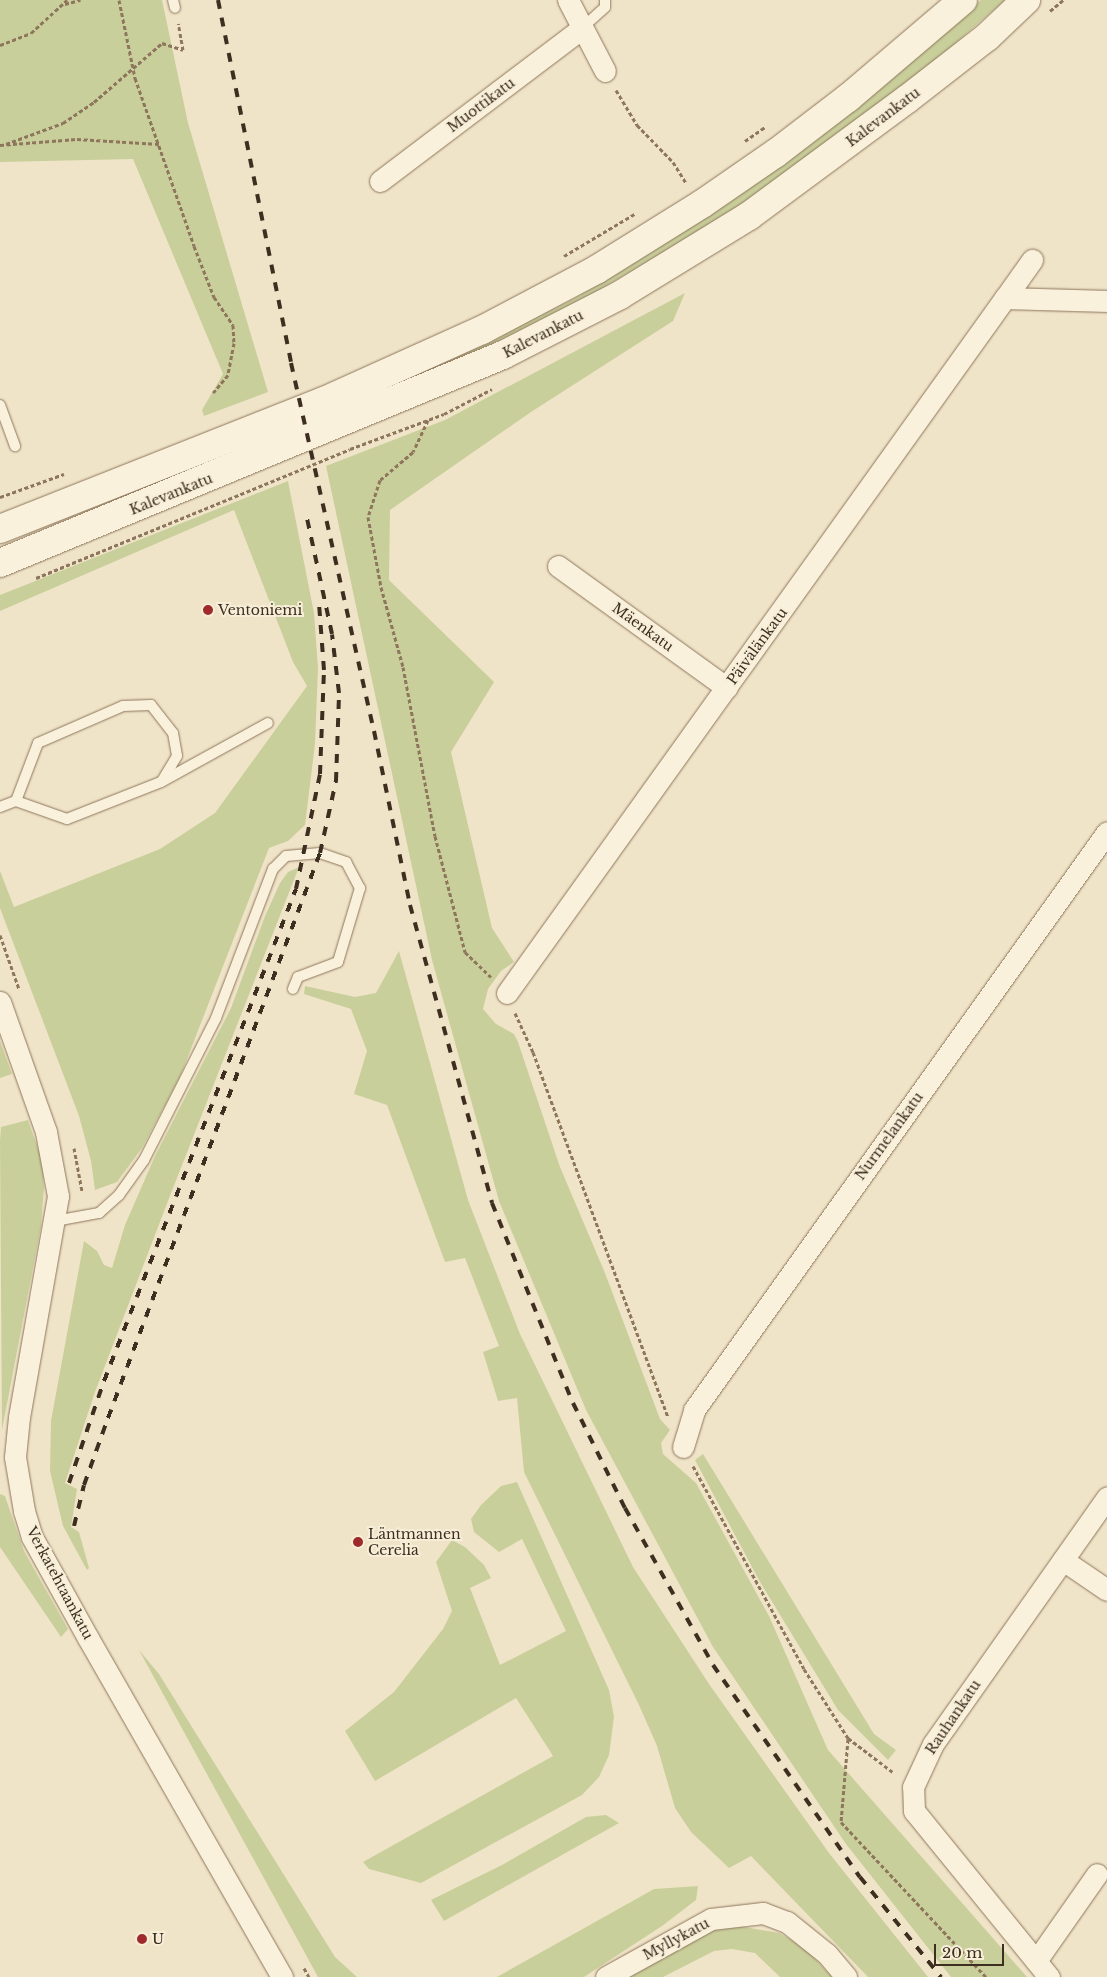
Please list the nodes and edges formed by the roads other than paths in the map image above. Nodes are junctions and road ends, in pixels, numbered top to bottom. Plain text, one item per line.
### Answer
1 (568, 0) edge
2 (605, 0) edge
3 (963, 0) edge
4 (1026, 0) edge
5 (582, 29) junction
6 (605, 71) road end
7 (380, 181) dead end
8 (1032, 260) dead end
9 (1005, 298) junction
10 (1107, 301) edge
11 (0, 405) edge
12 (15, 446) dead end
13 (0, 529) edge
14 (0, 563) edge
15 (558, 566) dead end
16 (727, 688) junction
17 (268, 723) dead end
18 (161, 782) junction
19 (16, 801) junction
20 (0, 807) edge
21 (1107, 832) edge
22 (293, 989) dead end
23 (506, 993) road end
24 (0, 1002) edge
25 (55, 1221) junction
26 (683, 1447) road end
27 (1107, 1497) edge
28 (1063, 1560) junction
29 (1107, 1590) edge
30 (1097, 1874) dead end
31 (1043, 1969) edge
32 (282, 1977) edge
33 (606, 1977) edge
34 (846, 1977) edge

1 - 5 street
2 - 5 lane
3 - 13 main road
4 - 14 main road, Kalevankatu
5 - 6 street
5 - 7 street, Muottikatu
8 - 9 street, Päivälänkatu
9 - 10 street
9 - 16 street, Päivälänkatu
11 - 12 lane
15 - 16 street, Mäenkatu
16 - 23 street, Päivälänkatu
17 - 18 lane
18 - 19 lane
18 - 19 lane
19 - 20 lane
21 - 26 street, Nurmelankatu
22 - 25 lane
24 - 25 street, Verkatehtaankatu
25 - 32 street, Verkatehtaankatu
27 - 28 street, Rauhankatu
28 - 29 street
28 - 31 street, Rauhankatu
30 - 31 street, Rauhankatu
33 - 34 street, Myllykatu

